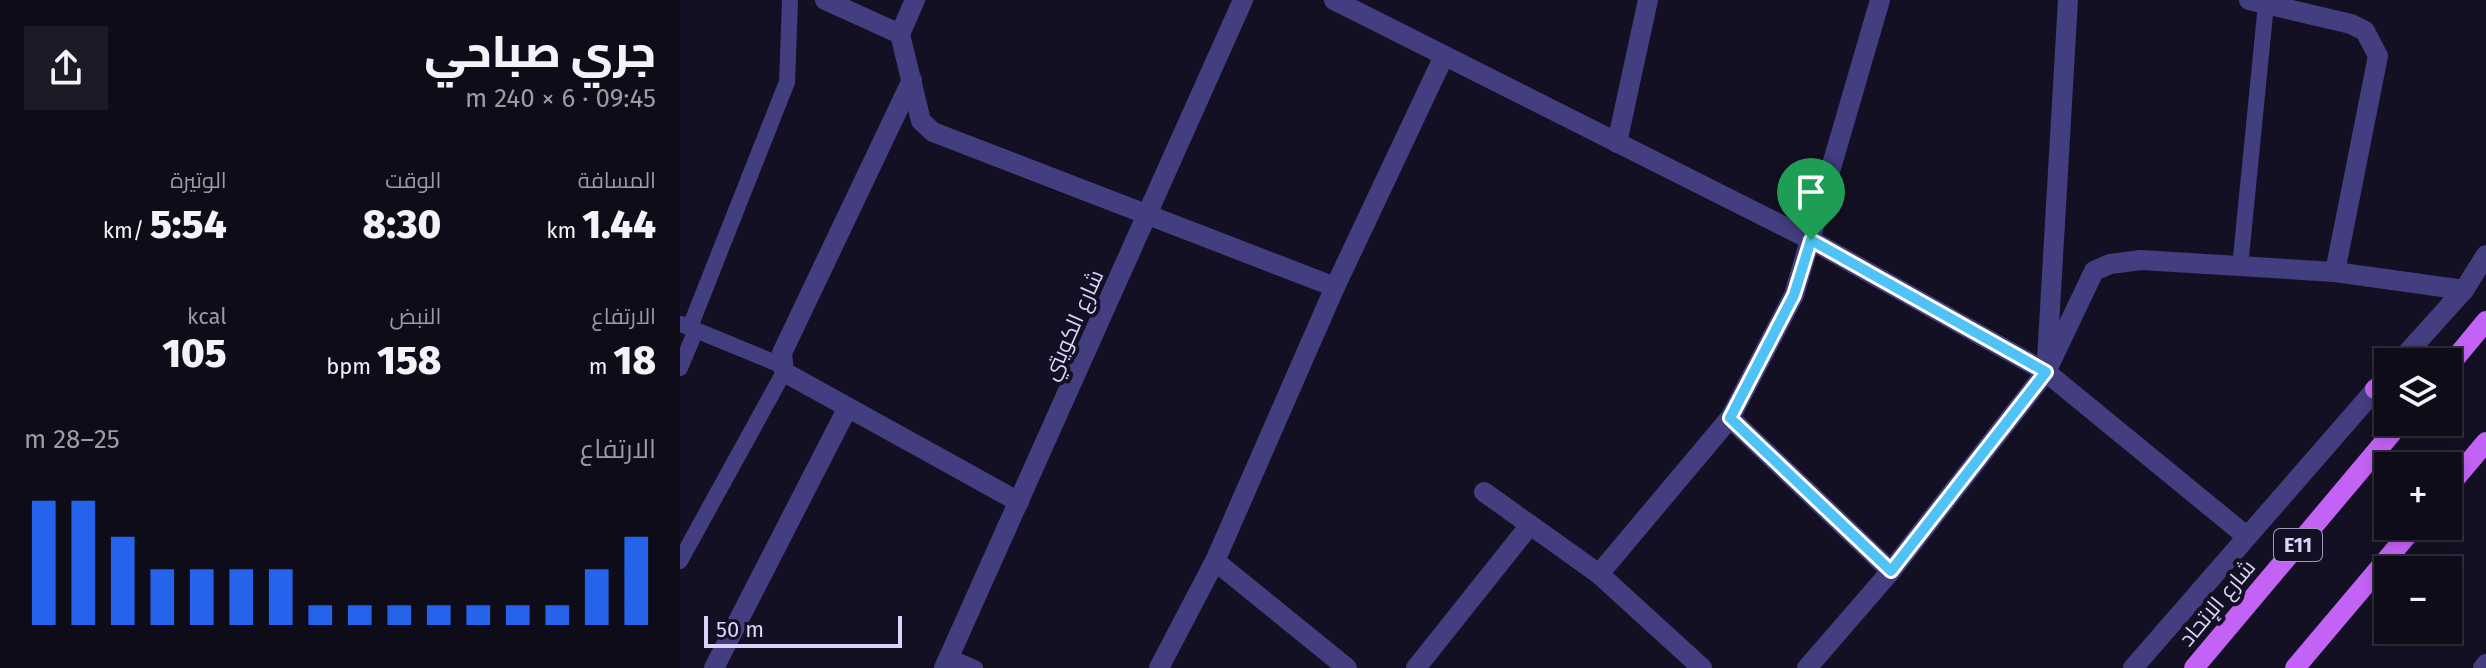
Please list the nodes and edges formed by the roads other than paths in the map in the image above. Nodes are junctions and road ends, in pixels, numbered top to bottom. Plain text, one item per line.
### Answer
1 (790, 0) edge
2 (825, 0) edge
3 (915, 0) edge
4 (1243, 0) edge
5 (1334, 0) edge
6 (1648, 0) edge
7 (1880, 0) edge
8 (2068, 0) edge
9 (2257, 2) edge
10 (900, 34) junction
11 (1444, 56) junction
12 (912, 80) junction
13 (1617, 143) junction
14 (1149, 216) junction
15 (1811, 240) junction
16 (2486, 255) edge
17 (2240, 267) junction
18 (2335, 272) junction
19 (1335, 287) junction
20 (2464, 290) junction
21 (2486, 321) edge
22 (688, 327) edge
23 (2412, 348) edge
24 (2462, 350) edge
25 (680, 368) edge
26 (783, 369) junction
27 (2046, 372) junction
28 (2374, 395) edge
29 (847, 409) junction
30 (1730, 418) junction
31 (2389, 436) edge
32 (2486, 442) edge
33 (2462, 470) edge
34 (1484, 492) dead end
35 (1019, 502) junction
36 (1530, 525) junction
37 (2245, 535) junction
38 (2403, 540) edge
39 (680, 561) edge
40 (1215, 561) junction
41 (1891, 571) junction
42 (1599, 574) junction
43 (947, 663) edge
44 (1337, 665) edge
45 (714, 668) edge
46 (975, 668) edge
47 (1159, 668) edge
48 (1416, 668) edge
49 (1702, 668) edge
50 (1807, 668) edge
51 (2133, 668) edge
52 (2194, 668) edge
53 (2295, 668) edge

1 - 22 lane
2 - 10 street
3 - 10 street
4 - 14 street, شارع الكويتي
5 - 11 street
6 - 13 street
7 - 15 street
8 - 27 street
9 - 17 lane
9 - 18 street
10 - 12 street
11 - 13 street
11 - 19 street
12 - 14 street
12 - 26 street
13 - 15 street
14 - 19 street
14 - 35 street, شارع الكويتي
15 - 27 street
15 - 30 street
16 - 20 street
17 - 18 street
17 - 27 street
18 - 20 street
19 - 40 street
20 - 23 street
21 - 24 main road
22 - 25 lane
22 - 26 lane
26 - 29 street
26 - 39 lane
27 - 37 street
27 - 41 street
28 - 37 street
29 - 35 street
29 - 45 street
30 - 41 street
30 - 42 street
31 - 52 main road, شارع الإتحاد / E11
32 - 33 main road
34 - 36 street
35 - 43 street, شارع الكويتي
36 - 42 street
36 - 48 street
37 - 51 street
38 - 53 main road
40 - 44 street
40 - 47 street
41 - 50 street
42 - 49 street
43 - 46 lane

